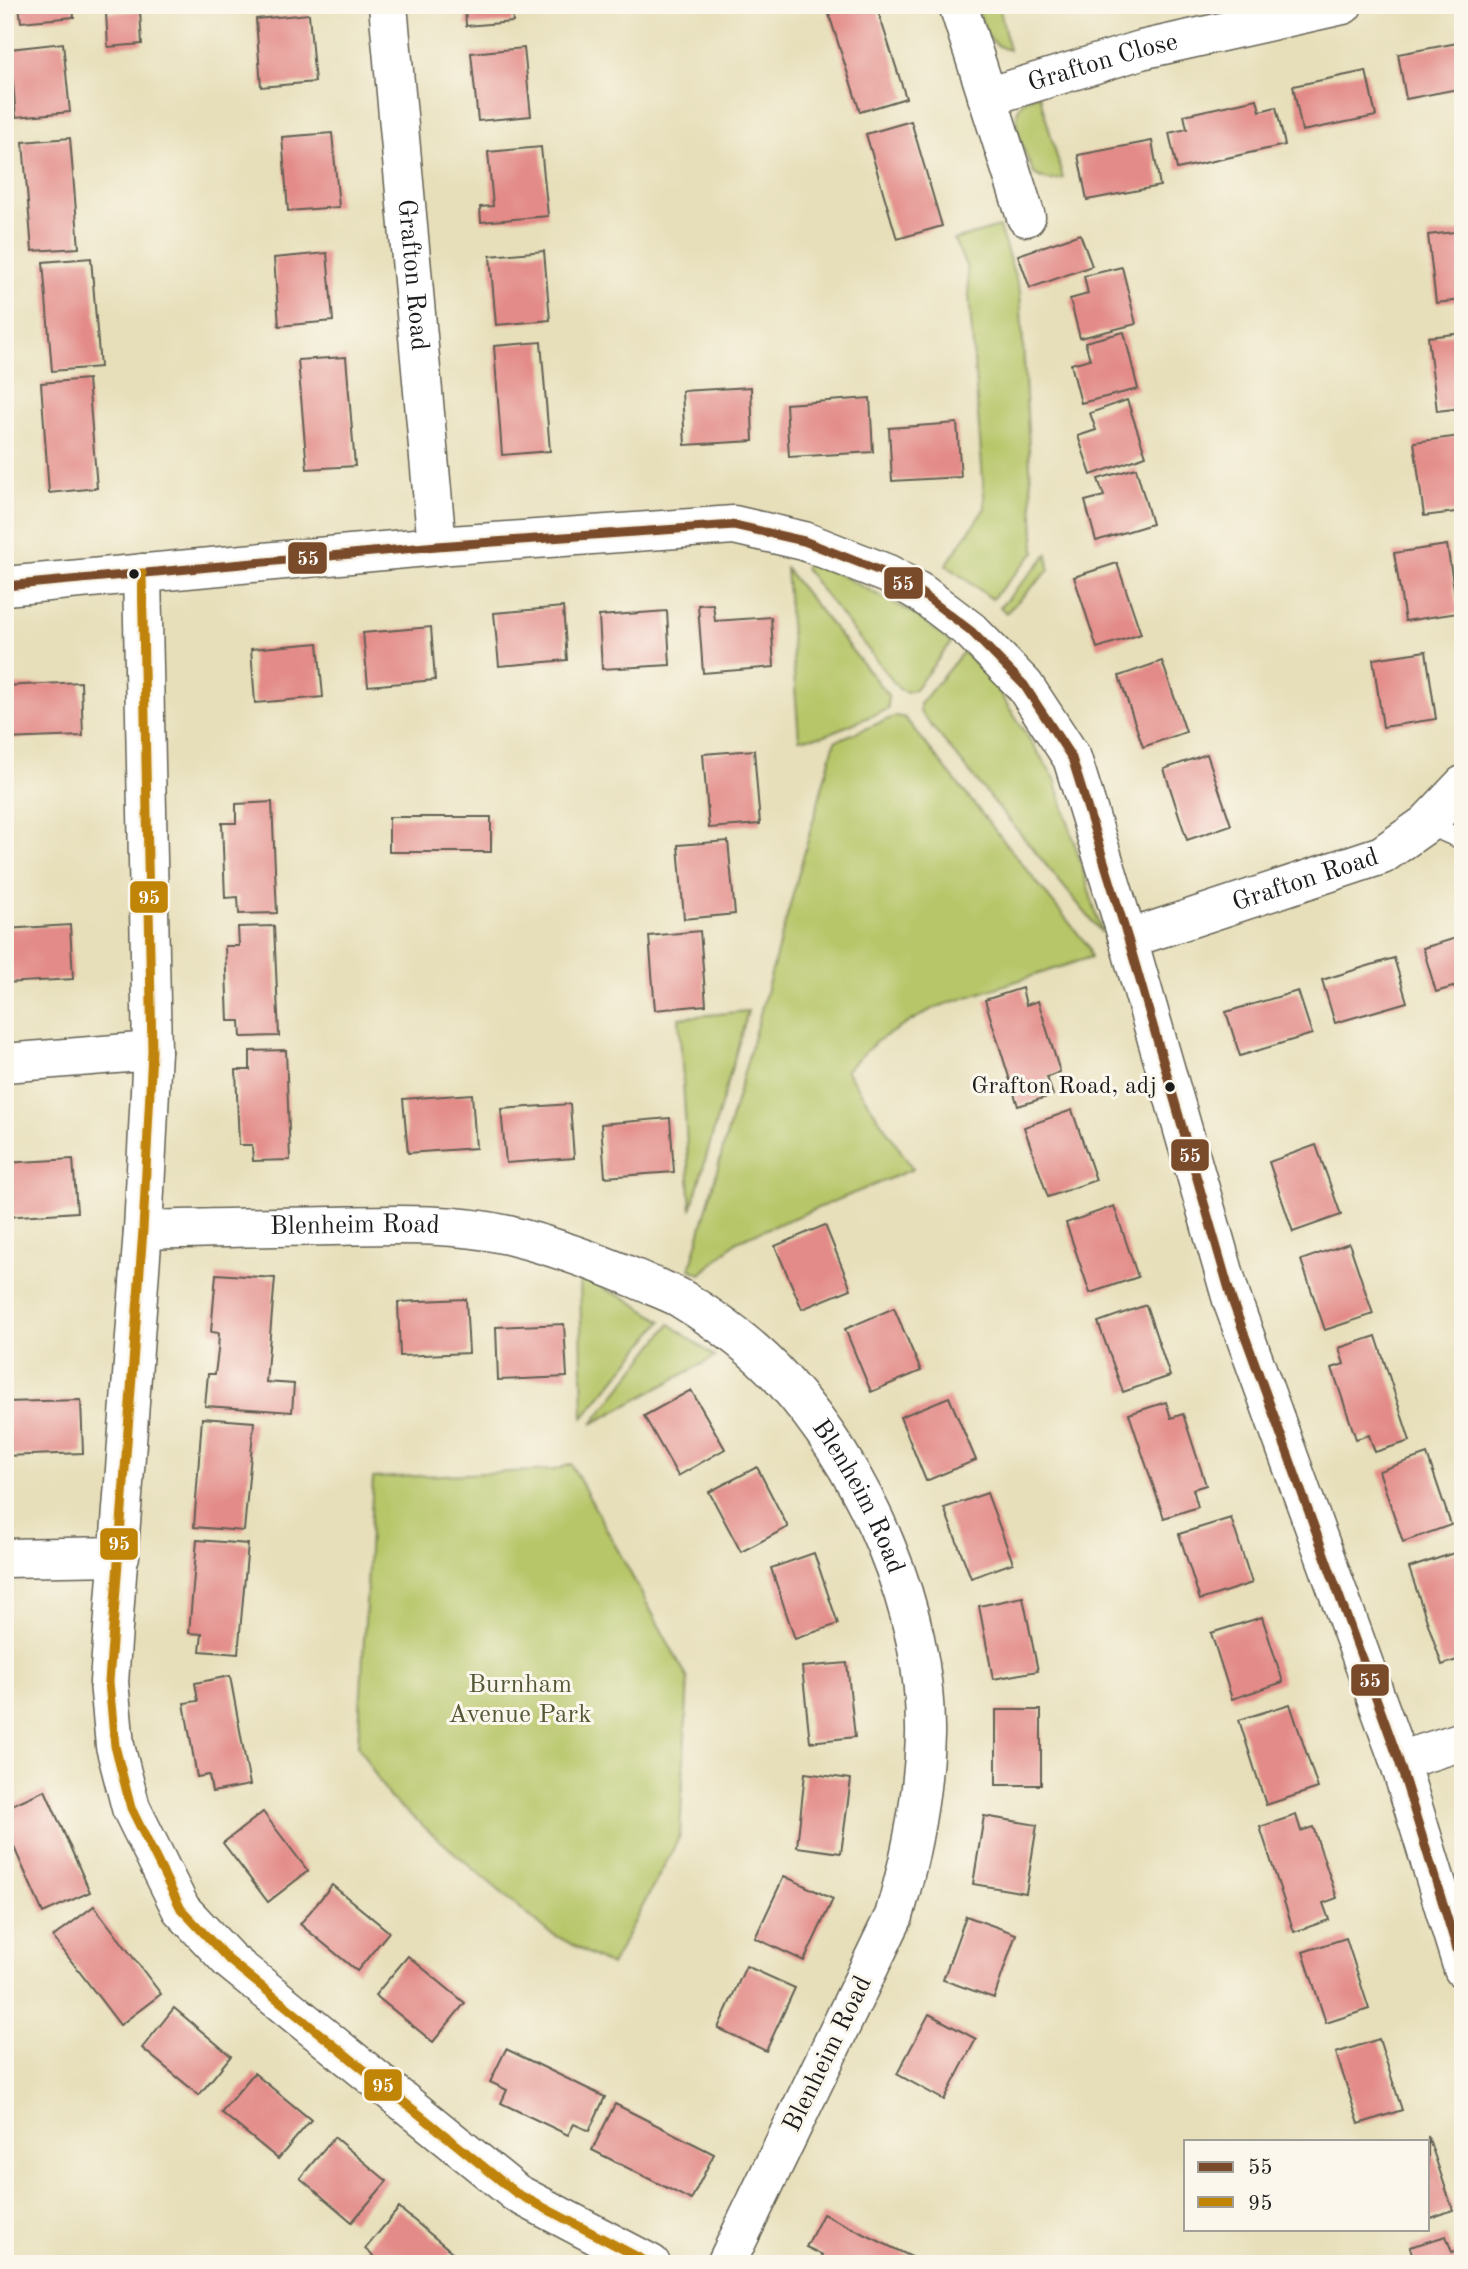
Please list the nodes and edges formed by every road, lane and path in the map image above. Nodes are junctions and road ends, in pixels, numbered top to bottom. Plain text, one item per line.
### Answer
1 (388, 5) edge
2 (958, 5) edge
3 (1343, 5) edge
4 (987, 97) junction
5 (1026, 216) dead end
6 (437, 546) junction
7 (142, 573) junction
8 (5, 586) edge
9 (1463, 785) edge
10 (1426, 824) junction
11 (1463, 840) edge
12 (1128, 939) junction
13 (152, 1051) junction
14 (5, 1063) edge
15 (143, 1230) junction
16 (120, 1556) junction
17 (5, 1558) edge
18 (1463, 1741) edge
19 (1399, 1761) junction
20 (1463, 1969) edge
21 (651, 2264) edge
22 (726, 2264) edge

1 - 6 street, Grafton Road
2 - 4 street
3 - 4 street, Grafton Close
4 - 5 street
6 - 7 street
6 - 12 street
7 - 8 street
7 - 13 street
9 - 10 street, Grafton Road
10 - 11 lane
10 - 12 street, Grafton Road
12 - 19 street
13 - 14 street
13 - 15 street
15 - 16 street
15 - 22 street, Blenheim Road
16 - 17 street
16 - 21 street
18 - 19 street
19 - 20 street

